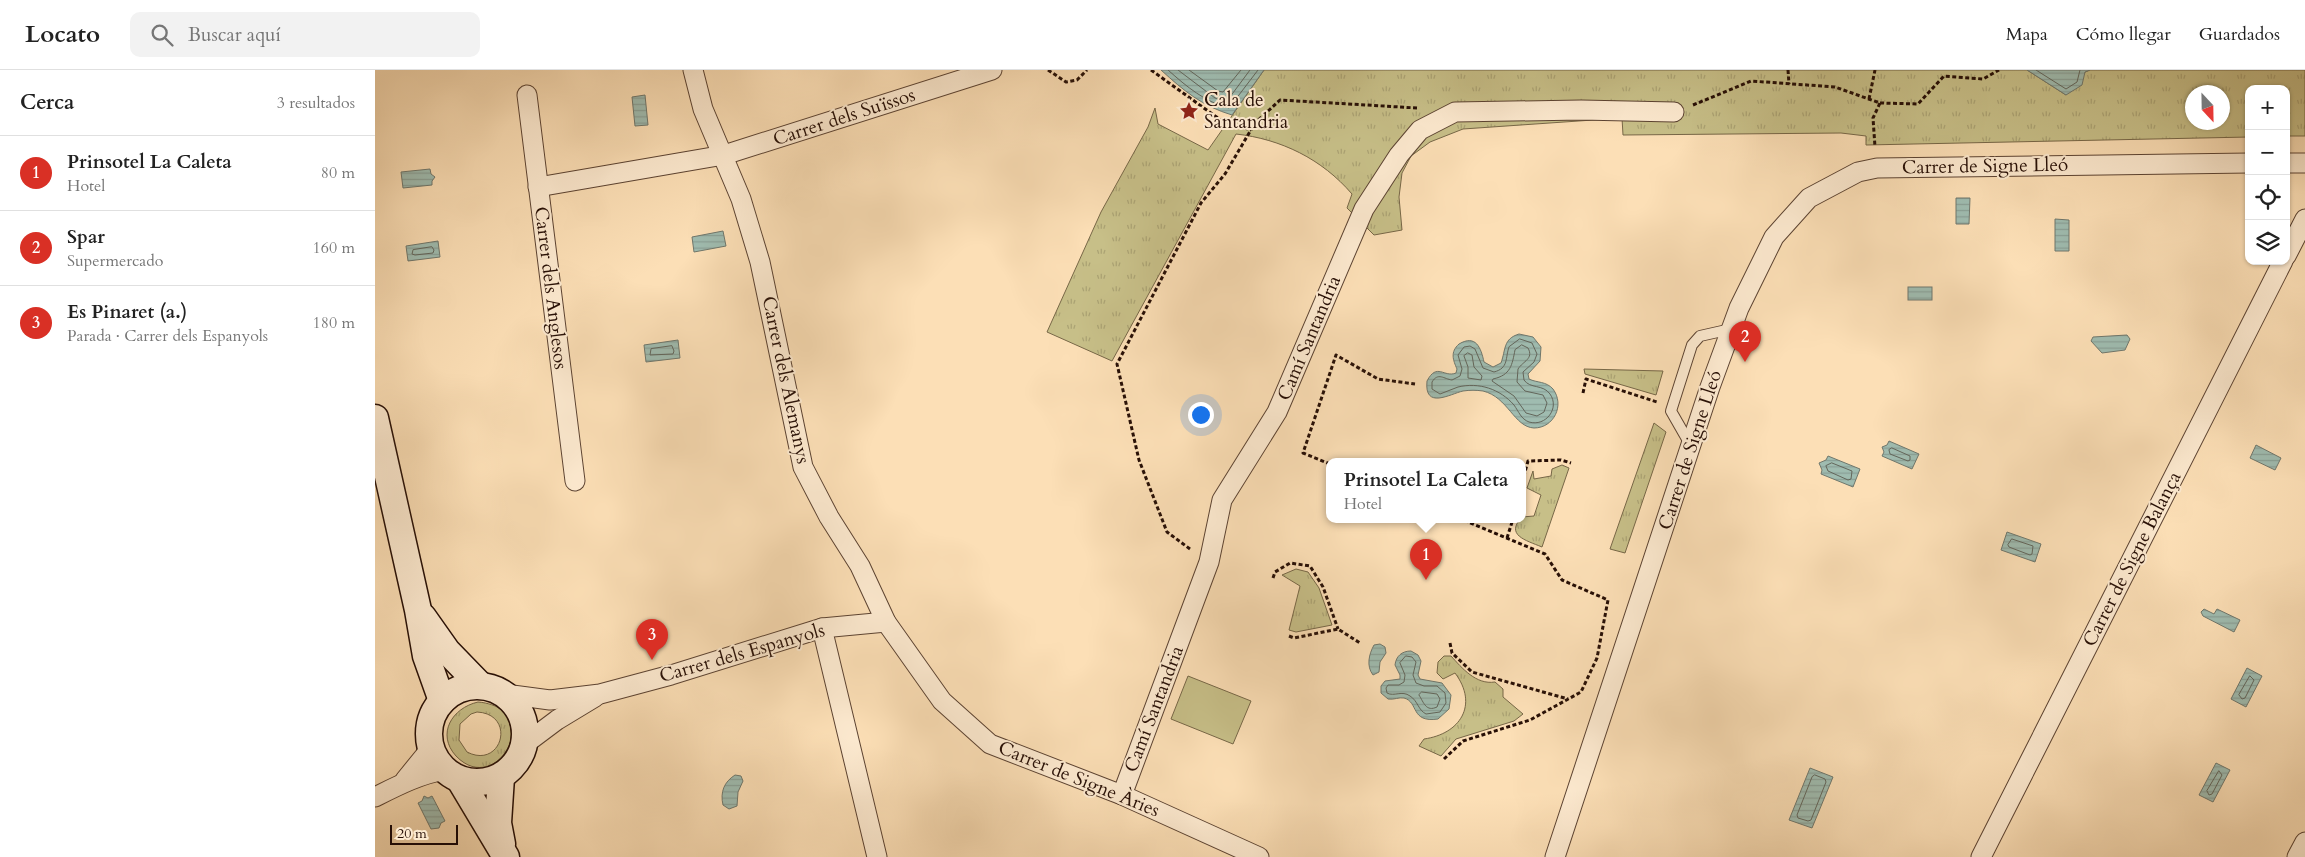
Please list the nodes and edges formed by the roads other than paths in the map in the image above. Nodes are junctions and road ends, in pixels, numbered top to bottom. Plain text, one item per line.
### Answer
1 (693, 70) edge
2 (992, 70) edge
3 (527, 95) dead end
4 (1675, 112) road end
5 (724, 155) junction
6 (2290, 163) edge
7 (2305, 163) edge
8 (2245, 164) edge
9 (538, 187) junction
10 (2305, 219) edge
11 (2290, 248) edge
12 (2281, 265) edge
13 (1731, 329) junction
14 (375, 418) edge
15 (1691, 447) junction
16 (575, 481) dead end
17 (418, 610) junction
18 (886, 622) junction
19 (822, 628) junction
20 (480, 685) junction
21 (505, 694) junction
22 (600, 694) junction
23 (441, 701) junction
24 (525, 744) junction
25 (431, 748) junction
26 (452, 775) junction
27 (501, 777) junction
28 (403, 783) junction
29 (1122, 794) junction
30 (375, 797) edge
31 (2305, 842) edge
32 (505, 855) edge
33 (1256, 856) edge
34 (877, 857) edge
35 (1555, 857) edge
36 (1981, 857) edge
37 (2297, 857) edge

1 - 5 street, Carrer dels Alemanys
2 - 5 street, Carrer dels Suïssos
3 - 9 street, Carrer dels Anglesos
4 - 29 street, Camí Santandria
5 - 9 street, Carrer dels Suïssos
5 - 18 street, Carrer dels Alemanys
6 - 7 street
8 - 13 street, Carrer de Signe Lleó
9 - 16 street, Carrer dels Anglesos
10 - 11 street
12 - 36 street, Carrer de Signe Balança
13 - 15 street, Carrer de Signe Lleó
13 - 15 lane
14 - 17 main road
15 - 35 street, Carrer de Signe Lleó
17 - 20 main road
17 - 23 main road
18 - 19 street, Carrer dels Espanyols
18 - 29 street, Carrer de Signe Àries
19 - 22 street, Carrer dels Espanyols
19 - 34 street
20 - 21 main road
20 - 23 main road
21 - 22 street, Carrer dels Espanyols
21 - 24 main road
22 - 24 street, Carrer dels Espanyols
23 - 25 main road
24 - 27 main road
25 - 26 main road
25 - 28 street
26 - 27 main road
26 - 28 street
26 - 32 main road
27 - 32 main road
28 - 30 street
29 - 33 street, Carrer de Signe Àries
31 - 37 street

